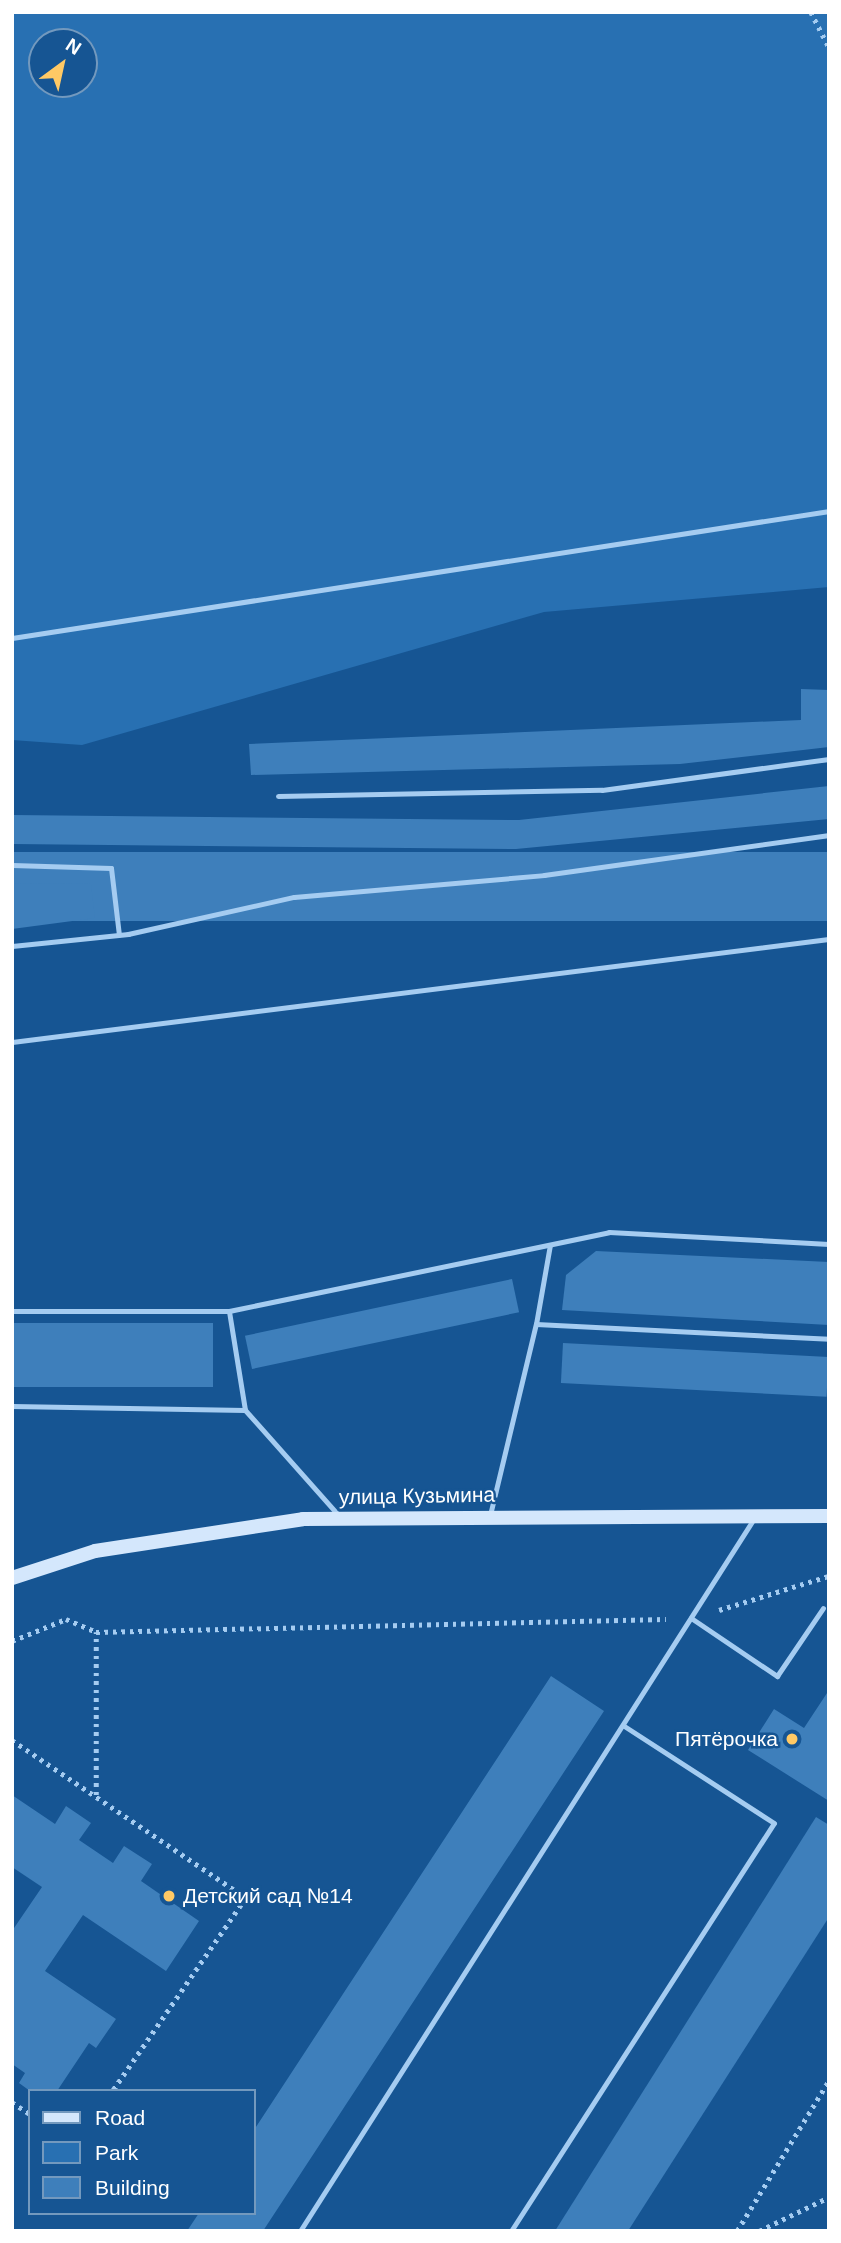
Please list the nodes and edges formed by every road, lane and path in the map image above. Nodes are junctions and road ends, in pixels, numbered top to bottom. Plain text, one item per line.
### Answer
1 (811, 12) edge
2 (829, 47) edge
3 (829, 511) edge
4 (12, 638) edge
5 (829, 759) edge
6 (278, 796) dead end
7 (829, 835) edge
8 (12, 865) edge
9 (119, 935) junction
10 (829, 939) edge
11 (12, 946) edge
12 (12, 1042) edge
13 (829, 1244) edge
14 (550, 1245) junction
15 (12, 1311) edge
16 (229, 1311) junction
17 (536, 1324) junction
18 (829, 1339) edge
19 (12, 1406) edge
20 (245, 1410) junction
21 (490, 1515) junction
22 (829, 1516) edge
23 (755, 1517) junction
24 (341, 1518) junction
25 (829, 1576) edge
26 (12, 1578) edge
27 (822, 1608) dead end
28 (691, 1618) junction
29 (96, 1632) junction
30 (12, 1641) edge
31 (624, 1726) junction
32 (12, 1740) edge
33 (96, 1795) junction
34 (829, 2080) edge
35 (114, 2089) edge
36 (12, 2102) edge
37 (28, 2113) edge
38 (829, 2197) edge
39 (300, 2231) edge
40 (511, 2231) edge
41 (737, 2231) edge
42 (759, 2231) edge

1 - 2 path
3 - 4 lane
5 - 6 lane
7 - 9 lane
8 - 9 lane
9 - 11 lane
10 - 12 lane
13 - 14 lane
14 - 16 lane
14 - 17 lane
15 - 16 lane
16 - 20 lane
17 - 18 lane
17 - 21 lane
19 - 20 lane
20 - 24 lane
21 - 23 main road, улица Кузьмина
21 - 24 main road, улица Кузьмина
22 - 23 main road, улица Кузьмина
23 - 28 lane
24 - 26 main road, улица Кузьмина
25 - 28 path
27 - 28 lane
28 - 29 path
28 - 31 lane
29 - 30 path
29 - 33 path
31 - 39 lane
31 - 40 lane
32 - 33 path
33 - 35 path
34 - 41 path
36 - 37 path
38 - 42 path

